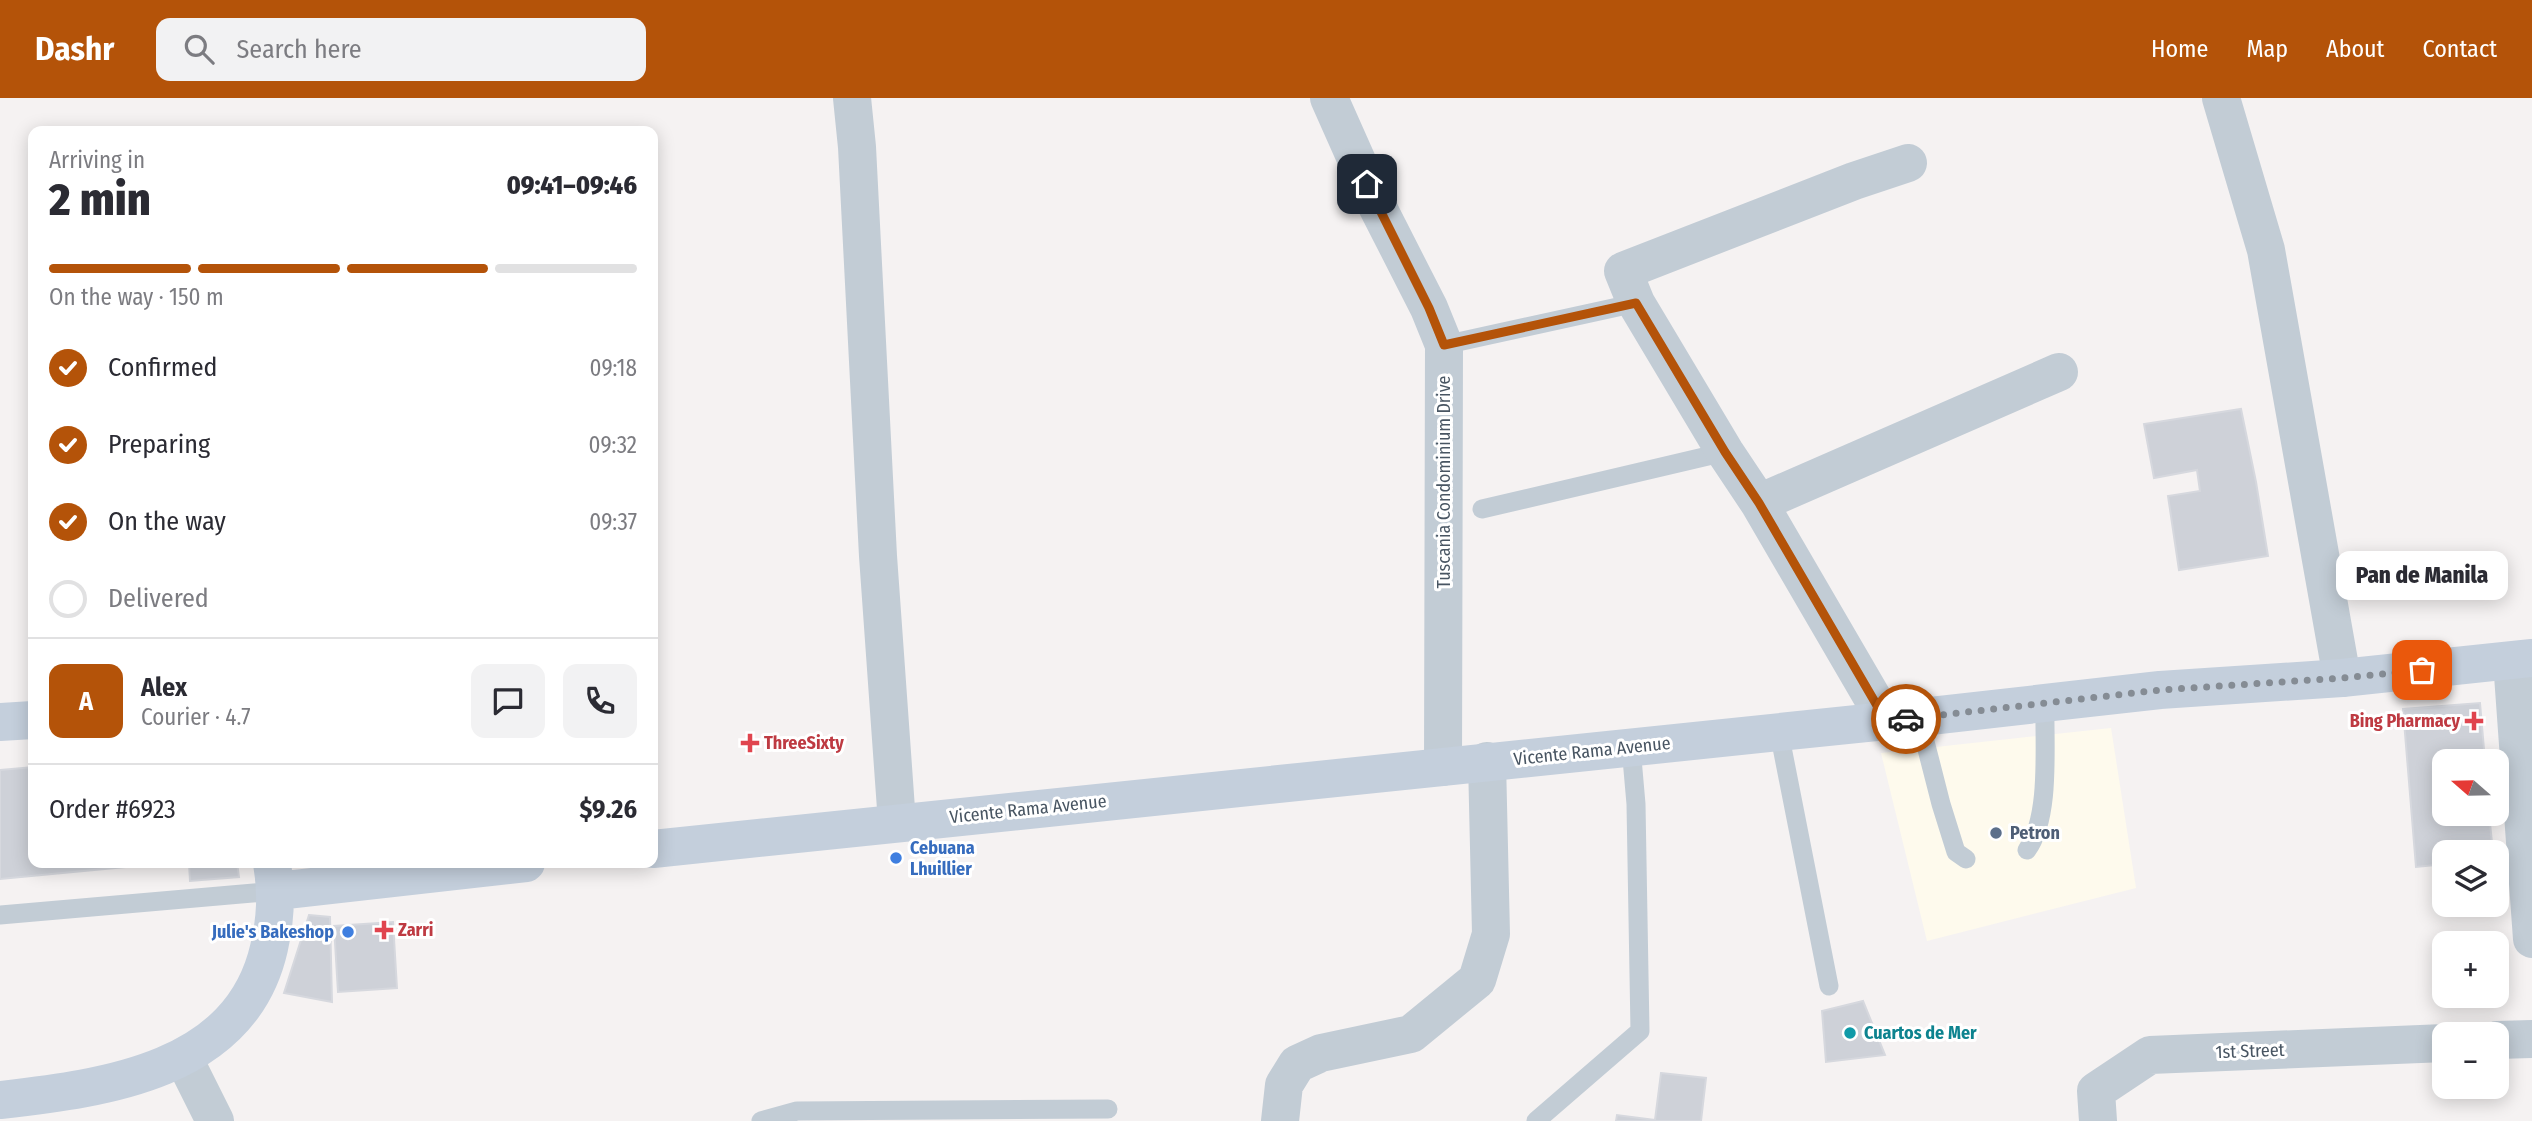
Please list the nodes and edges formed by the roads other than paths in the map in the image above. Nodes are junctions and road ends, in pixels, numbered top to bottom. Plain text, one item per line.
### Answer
1 (852, 98) edge
2 (1329, 98) edge
3 (2221, 98) edge
4 (1908, 163) dead end
5 (1636, 303) junction
6 (1444, 345) junction
7 (2059, 372) dead end
8 (1725, 452) junction
9 (1759, 503) junction
10 (1482, 509) dead end
11 (2522, 659) edge
12 (2342, 678) junction
13 (2045, 703) junction
14 (1902, 719) junction
15 (28, 720) edge
16 (0, 722) edge
17 (1779, 732) junction
18 (1631, 747) junction
19 (1487, 761) junction
20 (1443, 767) junction
21 (897, 822) junction
22 (658, 848) edge
23 (2027, 850) dead end
24 (1966, 859) dead end
25 (436, 868) edge
26 (274, 877) edge
27 (0, 915) edge
28 (2532, 939) edge
29 (1829, 986) dead end
30 (2532, 1039) edge
31 (2509, 1040) edge
32 (2432, 1044) edge
33 (183, 1057) junction
34 (0, 1100) edge
35 (1108, 1109) dead end
36 (1042, 1115) edge
37 (215, 1121) edge
38 (761, 1121) edge
39 (1280, 1121) edge
40 (1536, 1121) edge
41 (2098, 1121) edge

1 - 21 street
2 - 6 street, Tuscania Condominium Drive
3 - 12 street
4 - 5 street
5 - 6 lane
5 - 8 street
6 - 20 street, Tuscania Condominium Drive
7 - 9 street
8 - 9 street
8 - 10 lane
9 - 14 street
11 - 12 main road, Vicente Rama Avenue
11 - 28 street
12 - 13 main road, Vicente Rama Avenue
13 - 14 main road, Vicente Rama Avenue
13 - 23 lane
14 - 17 main road, Vicente Rama Avenue
14 - 24 lane
15 - 16 main road
17 - 18 main road, Vicente Rama Avenue
17 - 29 lane
18 - 19 main road, Vicente Rama Avenue
18 - 40 lane
19 - 20 main road, Vicente Rama Avenue
19 - 39 street
20 - 21 main road, Vicente Rama Avenue
21 - 22 main road, Vicente Rama Avenue
25 - 26 main road
26 - 27 lane
26 - 33 main road
30 - 31 street
32 - 41 street, 1st Street
33 - 34 main road
33 - 37 street
35 - 36 lane
36 - 38 lane

